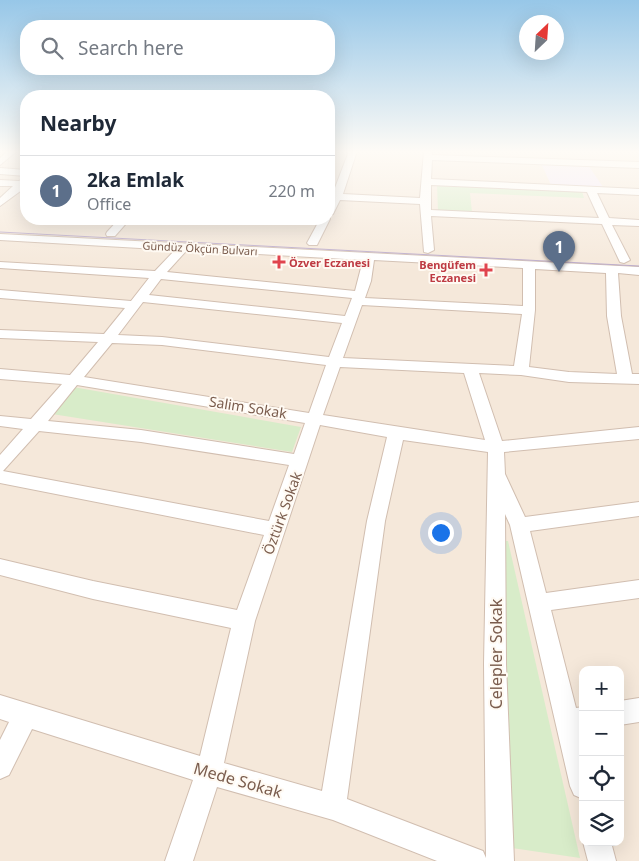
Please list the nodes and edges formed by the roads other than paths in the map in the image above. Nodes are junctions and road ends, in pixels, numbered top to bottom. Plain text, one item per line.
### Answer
1 (15, 191) edge
2 (426, 191) edge
3 (591, 191) edge
4 (626, 191) edge
5 (639, 192) edge
6 (335, 196) edge
7 (425, 201) junction
8 (0, 203) edge
9 (427, 213) junction
10 (606, 222) junction
11 (639, 224) edge
12 (119, 225) edge
13 (322, 225) edge
14 (0, 228) edge
15 (111, 234) junction
16 (0, 237) edge
17 (312, 243) junction
18 (184, 247) junction
19 (428, 250) junction
20 (370, 258) junction
21 (624, 260) junction
22 (639, 260) edge
23 (0, 265) edge
24 (529, 266) junction
25 (612, 269) junction
26 (639, 271) edge
27 (158, 275) junction
28 (0, 294) edge
29 (358, 298) junction
30 (136, 302) junction
31 (529, 310) junction
32 (350, 320) junction
33 (0, 334) edge
34 (107, 339) junction
35 (334, 362) junction
36 (470, 368) junction
37 (521, 371) junction
38 (0, 374) edge
39 (632, 379) edge
40 (73, 380) junction
41 (314, 418) junction
42 (0, 421) edge
43 (36, 424) junction
44 (396, 433) junction
45 (639, 433) edge
46 (496, 447) junction
47 (301, 460) junction
48 (0, 466) edge
49 (496, 473) junction
50 (0, 477) edge
51 (639, 509) edge
52 (519, 525) junction
53 (275, 530) junction
54 (0, 566) edge
55 (639, 590) edge
56 (537, 603) junction
57 (244, 621) junction
58 (0, 707) edge
59 (639, 710) edge
60 (624, 712) edge
61 (26, 715) junction
62 (574, 720) edge
63 (579, 757) edge
64 (0, 766) edge
65 (209, 772) junction
66 (333, 807) junction
67 (599, 846) edge
68 (470, 860) edge
69 (179, 861) edge
70 (500, 861) edge
71 (602, 861) edge

1 - 8 street
2 - 7 street
3 - 10 street
4 - 5 street
6 - 7 street
7 - 9 street
9 - 10 street
9 - 19 street
10 - 11 street
10 - 21 street
12 - 15 street
13 - 17 street
14 - 15 street, Gündüz Ökçün Bulvarı
15 - 17 street, Gündüz Ökçün Bulvarı
16 - 18 street, Gündüz Ökçün Bulvarı
17 - 19 street, Gündüz Ökçün Bulvarı
18 - 20 street, Gündüz Ökçün Bulvarı
18 - 27 street
19 - 21 street, Gündüz Ökçün Bulvarı
20 - 24 street, Gündüz Ökçün Bulvarı
20 - 29 street, Öztürk Sokak
21 - 22 street, Gündüz Ökçün Bulvarı
23 - 27 street
24 - 25 street, Gündüz Ökçün Bulvarı
24 - 31 street
25 - 26 street, Gündüz Ökçün Bulvarı
25 - 39 street
27 - 29 street
27 - 30 street
28 - 30 street
29 - 31 street
29 - 32 street, Öztürk Sokak
30 - 32 street
30 - 34 street
31 - 37 street
32 - 35 street, Öztürk Sokak
33 - 34 street
34 - 35 street
34 - 40 street
35 - 36 street
35 - 41 street, Öztürk Sokak
36 - 37 street
36 - 46 street, Celepler Sokak
37 - 39 street
38 - 40 street, Salim Sokak
40 - 41 street, Salim Sokak
40 - 43 street
41 - 44 street, Salim Sokak
41 - 47 street, Öztürk Sokak
42 - 43 street
43 - 47 street
43 - 48 street
44 - 46 street, Salim Sokak
44 - 66 street
45 - 46 street, Salim Sokak
46 - 49 street, Celepler Sokak
47 - 53 street, Öztürk Sokak
49 - 52 street
49 - 70 street, Celepler Sokak
50 - 53 street
51 - 52 street
52 - 56 street
53 - 57 street, Öztürk Sokak
54 - 57 street
55 - 56 street
56 - 62 street
57 - 65 street, Öztürk Sokak
58 - 61 street, Mede Sokak
59 - 60 street
61 - 64 street
61 - 65 street, Mede Sokak
62 - 63 street
65 - 66 street, Mede Sokak
65 - 69 street, Öztürk Sokak
66 - 68 street, Mede Sokak
67 - 71 street

